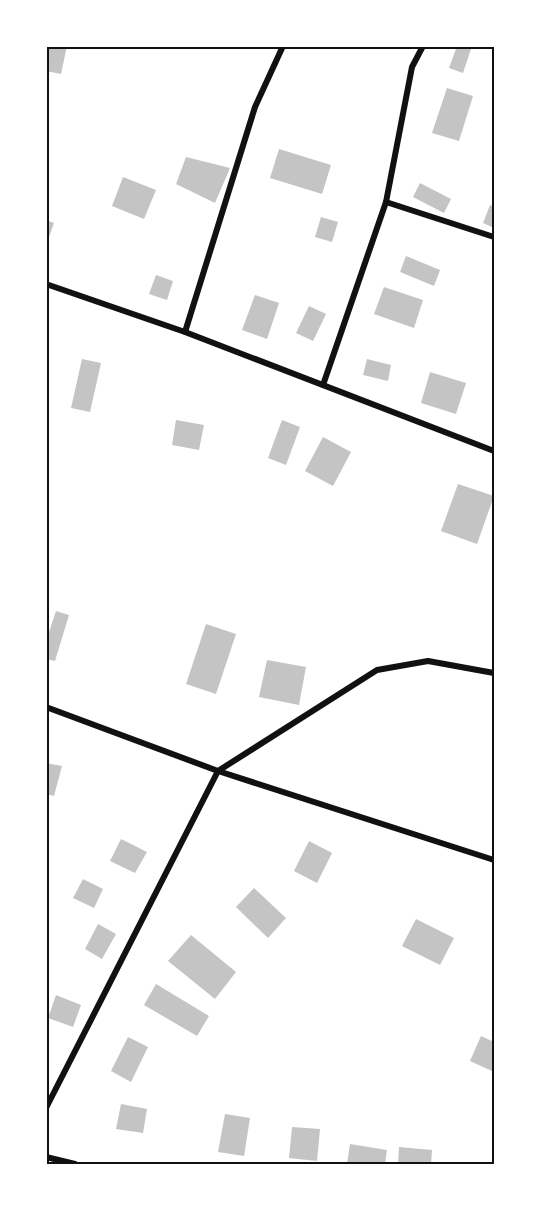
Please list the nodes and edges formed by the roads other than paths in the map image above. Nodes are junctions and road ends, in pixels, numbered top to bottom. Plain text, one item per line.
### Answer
1 (283, 46) edge
2 (423, 46) edge
3 (386, 202) junction
4 (495, 237) edge
5 (46, 284) edge
6 (185, 332) junction
7 (323, 385) junction
8 (495, 452) edge
9 (495, 673) edge
10 (46, 707) edge
11 (218, 771) junction
12 (495, 860) edge
13 (46, 1108) edge
14 (46, 1157) edge
15 (75, 1164) edge

1 - 6 street
2 - 3 street
3 - 4 street
3 - 7 street
5 - 6 street
6 - 7 street
7 - 8 street
9 - 11 street
10 - 11 street
11 - 12 street
11 - 13 street
14 - 15 street

